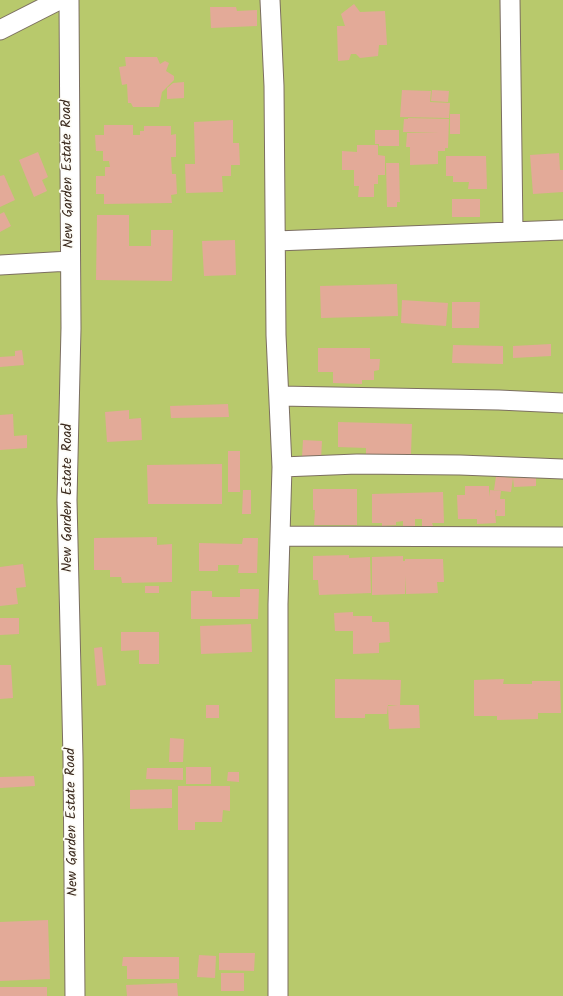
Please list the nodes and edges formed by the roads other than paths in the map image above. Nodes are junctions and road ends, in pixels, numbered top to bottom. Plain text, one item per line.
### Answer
1 (59, 0) edge
2 (69, 0) edge
3 (270, 0) edge
4 (510, 0) edge
5 (0, 30) edge
6 (563, 230) edge
7 (513, 232) junction
8 (276, 241) junction
9 (70, 261) junction
10 (0, 265) edge
11 (279, 396) junction
12 (563, 403) edge
13 (282, 467) junction
14 (563, 469) edge
15 (280, 536) junction
16 (563, 537) edge
17 (75, 996) edge
18 (278, 996) edge

1 - 5 street
2 - 9 street, New Garden Estate Road
3 - 8 street
4 - 7 street
6 - 7 street
7 - 8 street
8 - 11 street
9 - 10 street
9 - 17 street, New Garden Estate Road
11 - 12 street
11 - 13 street
13 - 14 street
13 - 15 street
15 - 16 street
15 - 18 street

